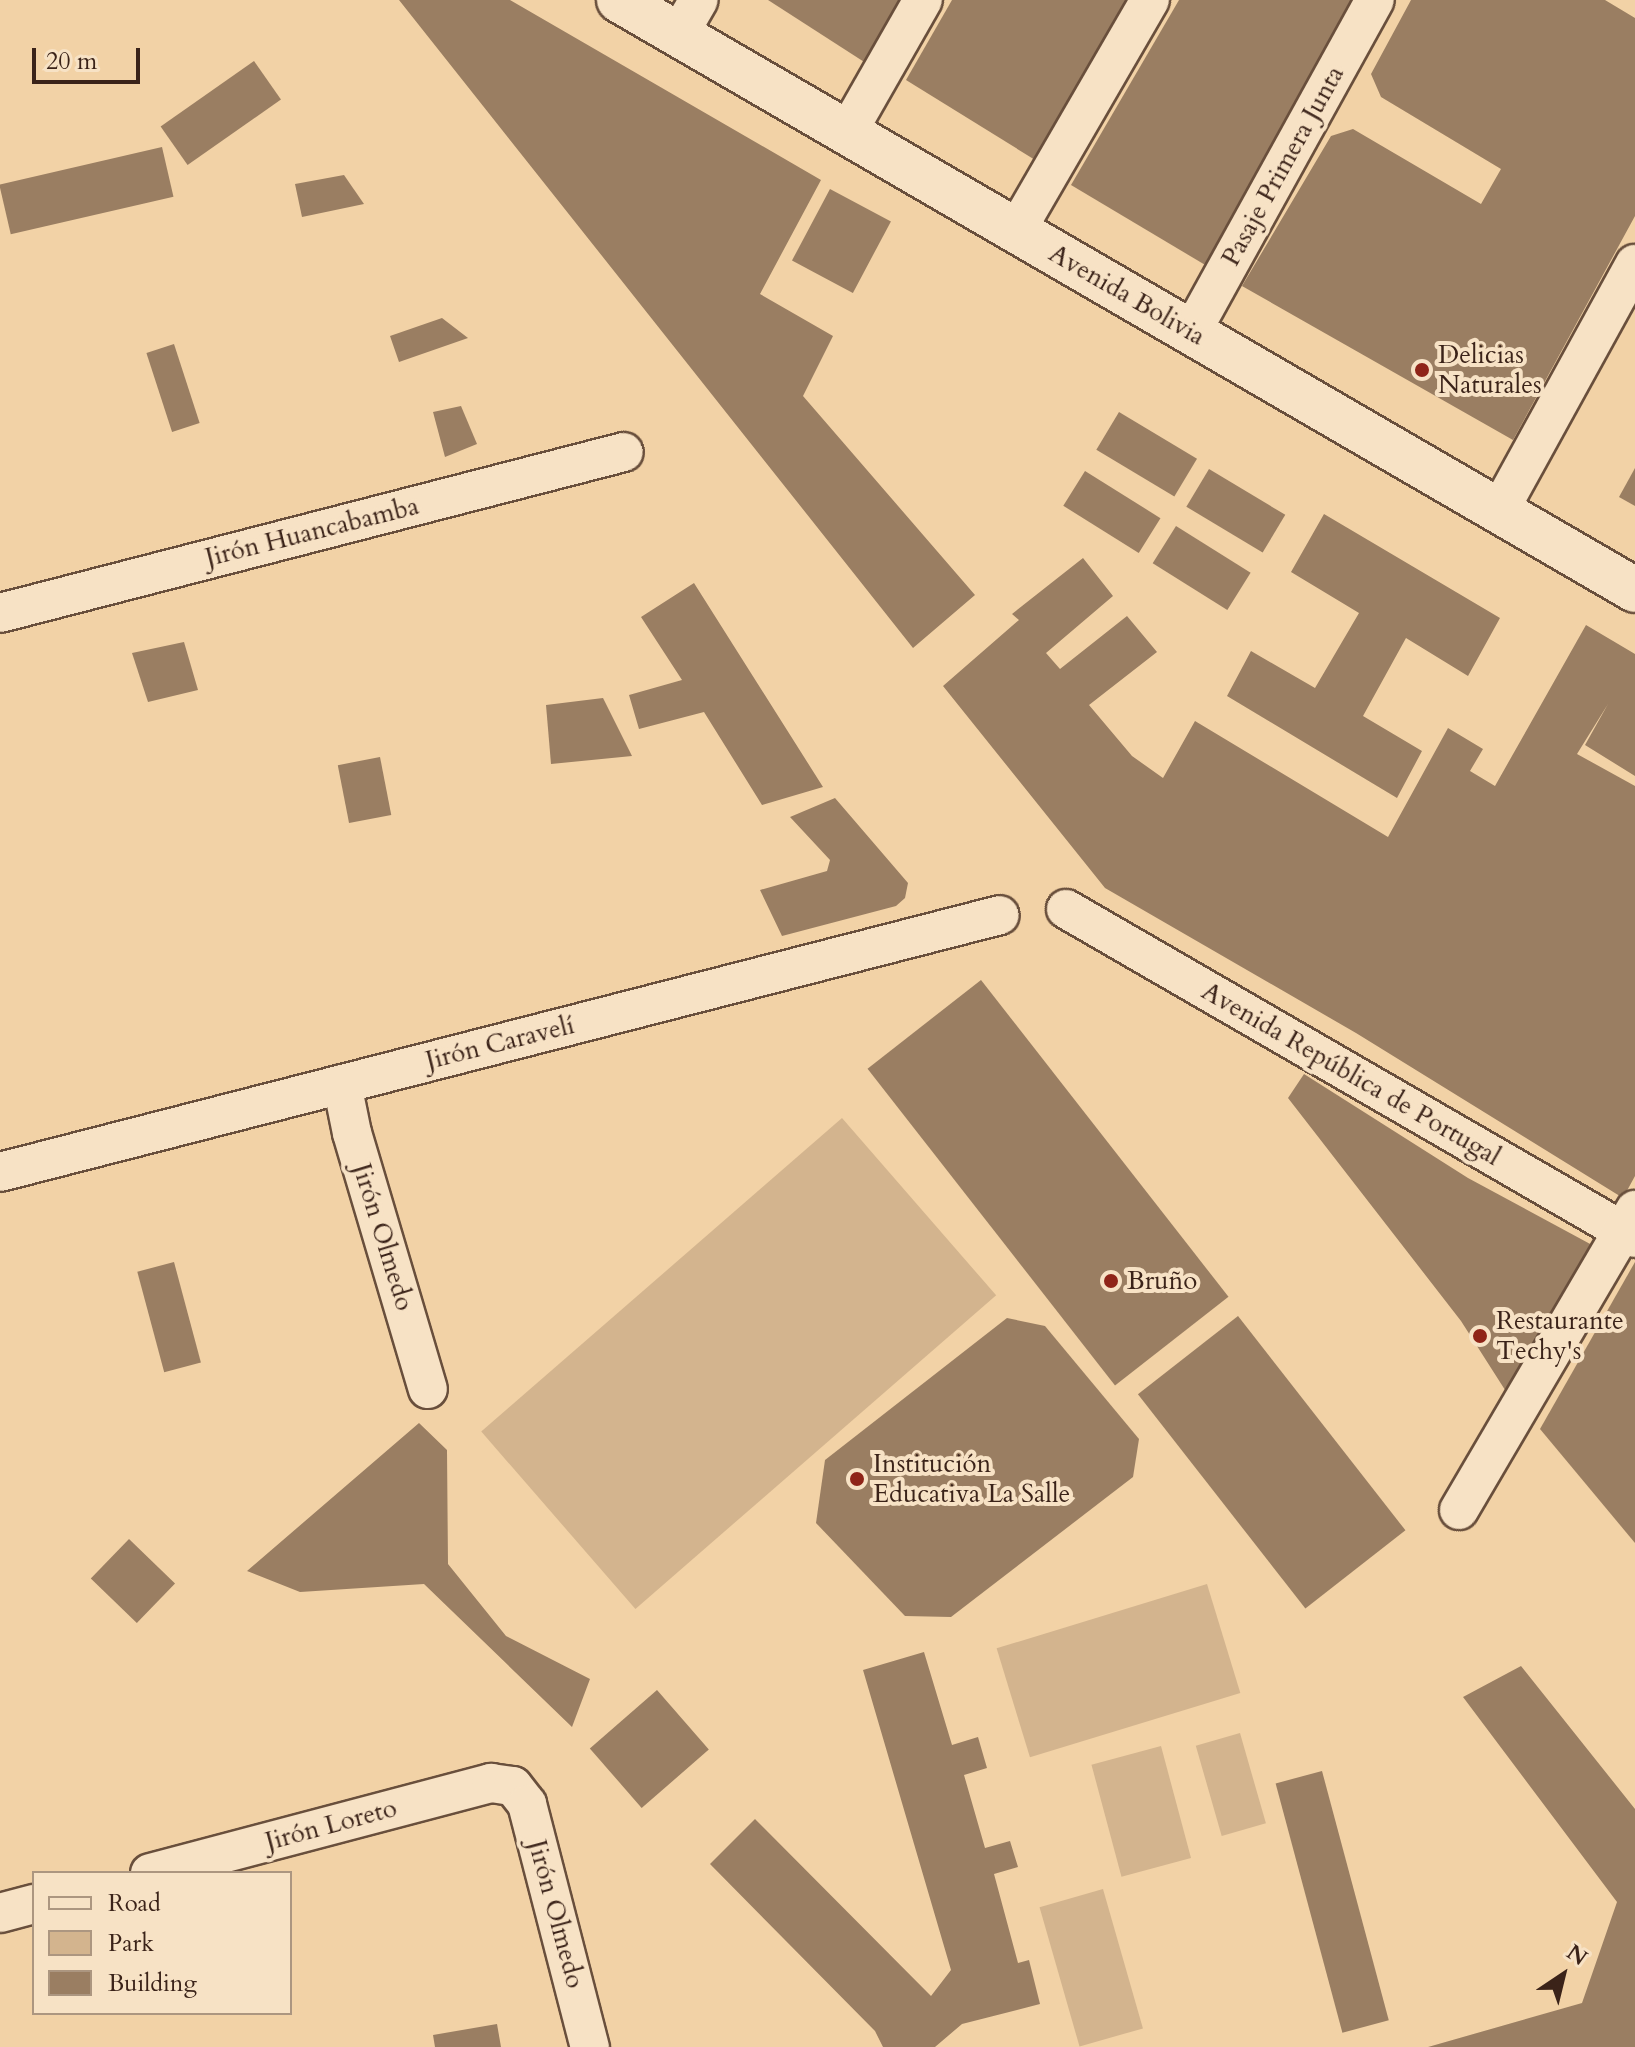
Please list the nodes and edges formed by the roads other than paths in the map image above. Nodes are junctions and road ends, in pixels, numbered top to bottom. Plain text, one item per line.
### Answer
1 (619, 0) edge
2 (923, 0) edge
3 (1150, 0) edge
4 (1375, 0) edge
5 (689, 17) edge
6 (847, 133) junction
7 (1016, 231) junction
8 (1635, 264) edge
9 (1191, 333) junction
10 (624, 452) dead end
11 (1499, 511) junction
12 (1635, 590) edge
13 (0, 613) edge
14 (1066, 909) dead end
15 (1000, 915) dead end
16 (342, 1084) junction
17 (0, 1172) edge
18 (1631, 1226) edge
19 (428, 1389) dead end
20 (1459, 1510) dead end
21 (513, 1786) joint
22 (158, 1871) edge
23 (32, 1905) edge
24 (0, 1913) edge
25 (590, 2047) edge

1 - 5 main road, Avenida Bolivia
2 - 6 street
3 - 7 street
4 - 9 street, Pasaje Primera Junta
5 - 6 main road, Avenida Bolivia
6 - 7 main road, Avenida Bolivia
7 - 9 main road, Avenida Bolivia
8 - 11 street
9 - 11 main road, Avenida Bolivia
10 - 13 street, Jirón Huancabamba
11 - 12 main road, Avenida Bolivia
14 - 18 street, Avenida República de Portugal
15 - 16 street, Jirón Caravelí
16 - 17 street, Jirón Caravelí
16 - 19 street, Jirón Olmedo
18 - 20 street
21 - 22 street, Jirón Loreto
21 - 25 street, Jirón Olmedo
23 - 24 street

